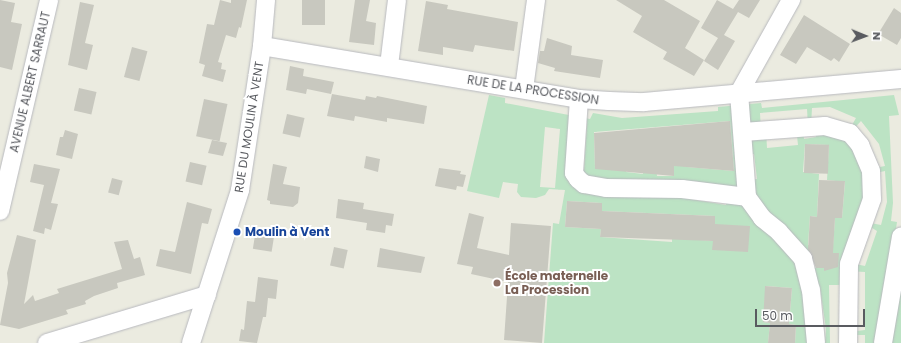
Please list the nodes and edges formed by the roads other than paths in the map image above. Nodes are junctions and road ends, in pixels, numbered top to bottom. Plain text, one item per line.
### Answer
1 (49, 0) edge
2 (266, 0) edge
3 (397, 0) edge
4 (536, 0) edge
5 (791, 0) edge
6 (262, 46) junction
7 (389, 66) junction
8 (901, 79) edge
9 (524, 89) junction
10 (739, 94) junction
11 (579, 99) junction
12 (743, 132) junction
13 (747, 197) junction
14 (0, 211) edge
15 (901, 237) edge
16 (208, 295) junction
17 (47, 343) edge
18 (191, 343) edge
19 (816, 343) edge
20 (848, 343) edge
21 (883, 343) edge

1 - 14 street, AVENUE ALBERT SARRAUT
2 - 6 street, RUE DU MOULIN À VENT
3 - 7 street
4 - 9 street
5 - 10 street
6 - 7 street, RUE DE LA PROCESSION
6 - 16 street, RUE DU MOULIN À VENT
7 - 9 street, RUE DE LA PROCESSION
8 - 10 street, RUE DE LA PROCESSION
9 - 11 street, RUE DE LA PROCESSION
10 - 11 street, RUE DE LA PROCESSION
10 - 12 street
11 - 13 street
12 - 13 street
12 - 20 street
13 - 19 street
15 - 21 street
16 - 17 street
16 - 18 street, RUE DU MOULIN À VENT

